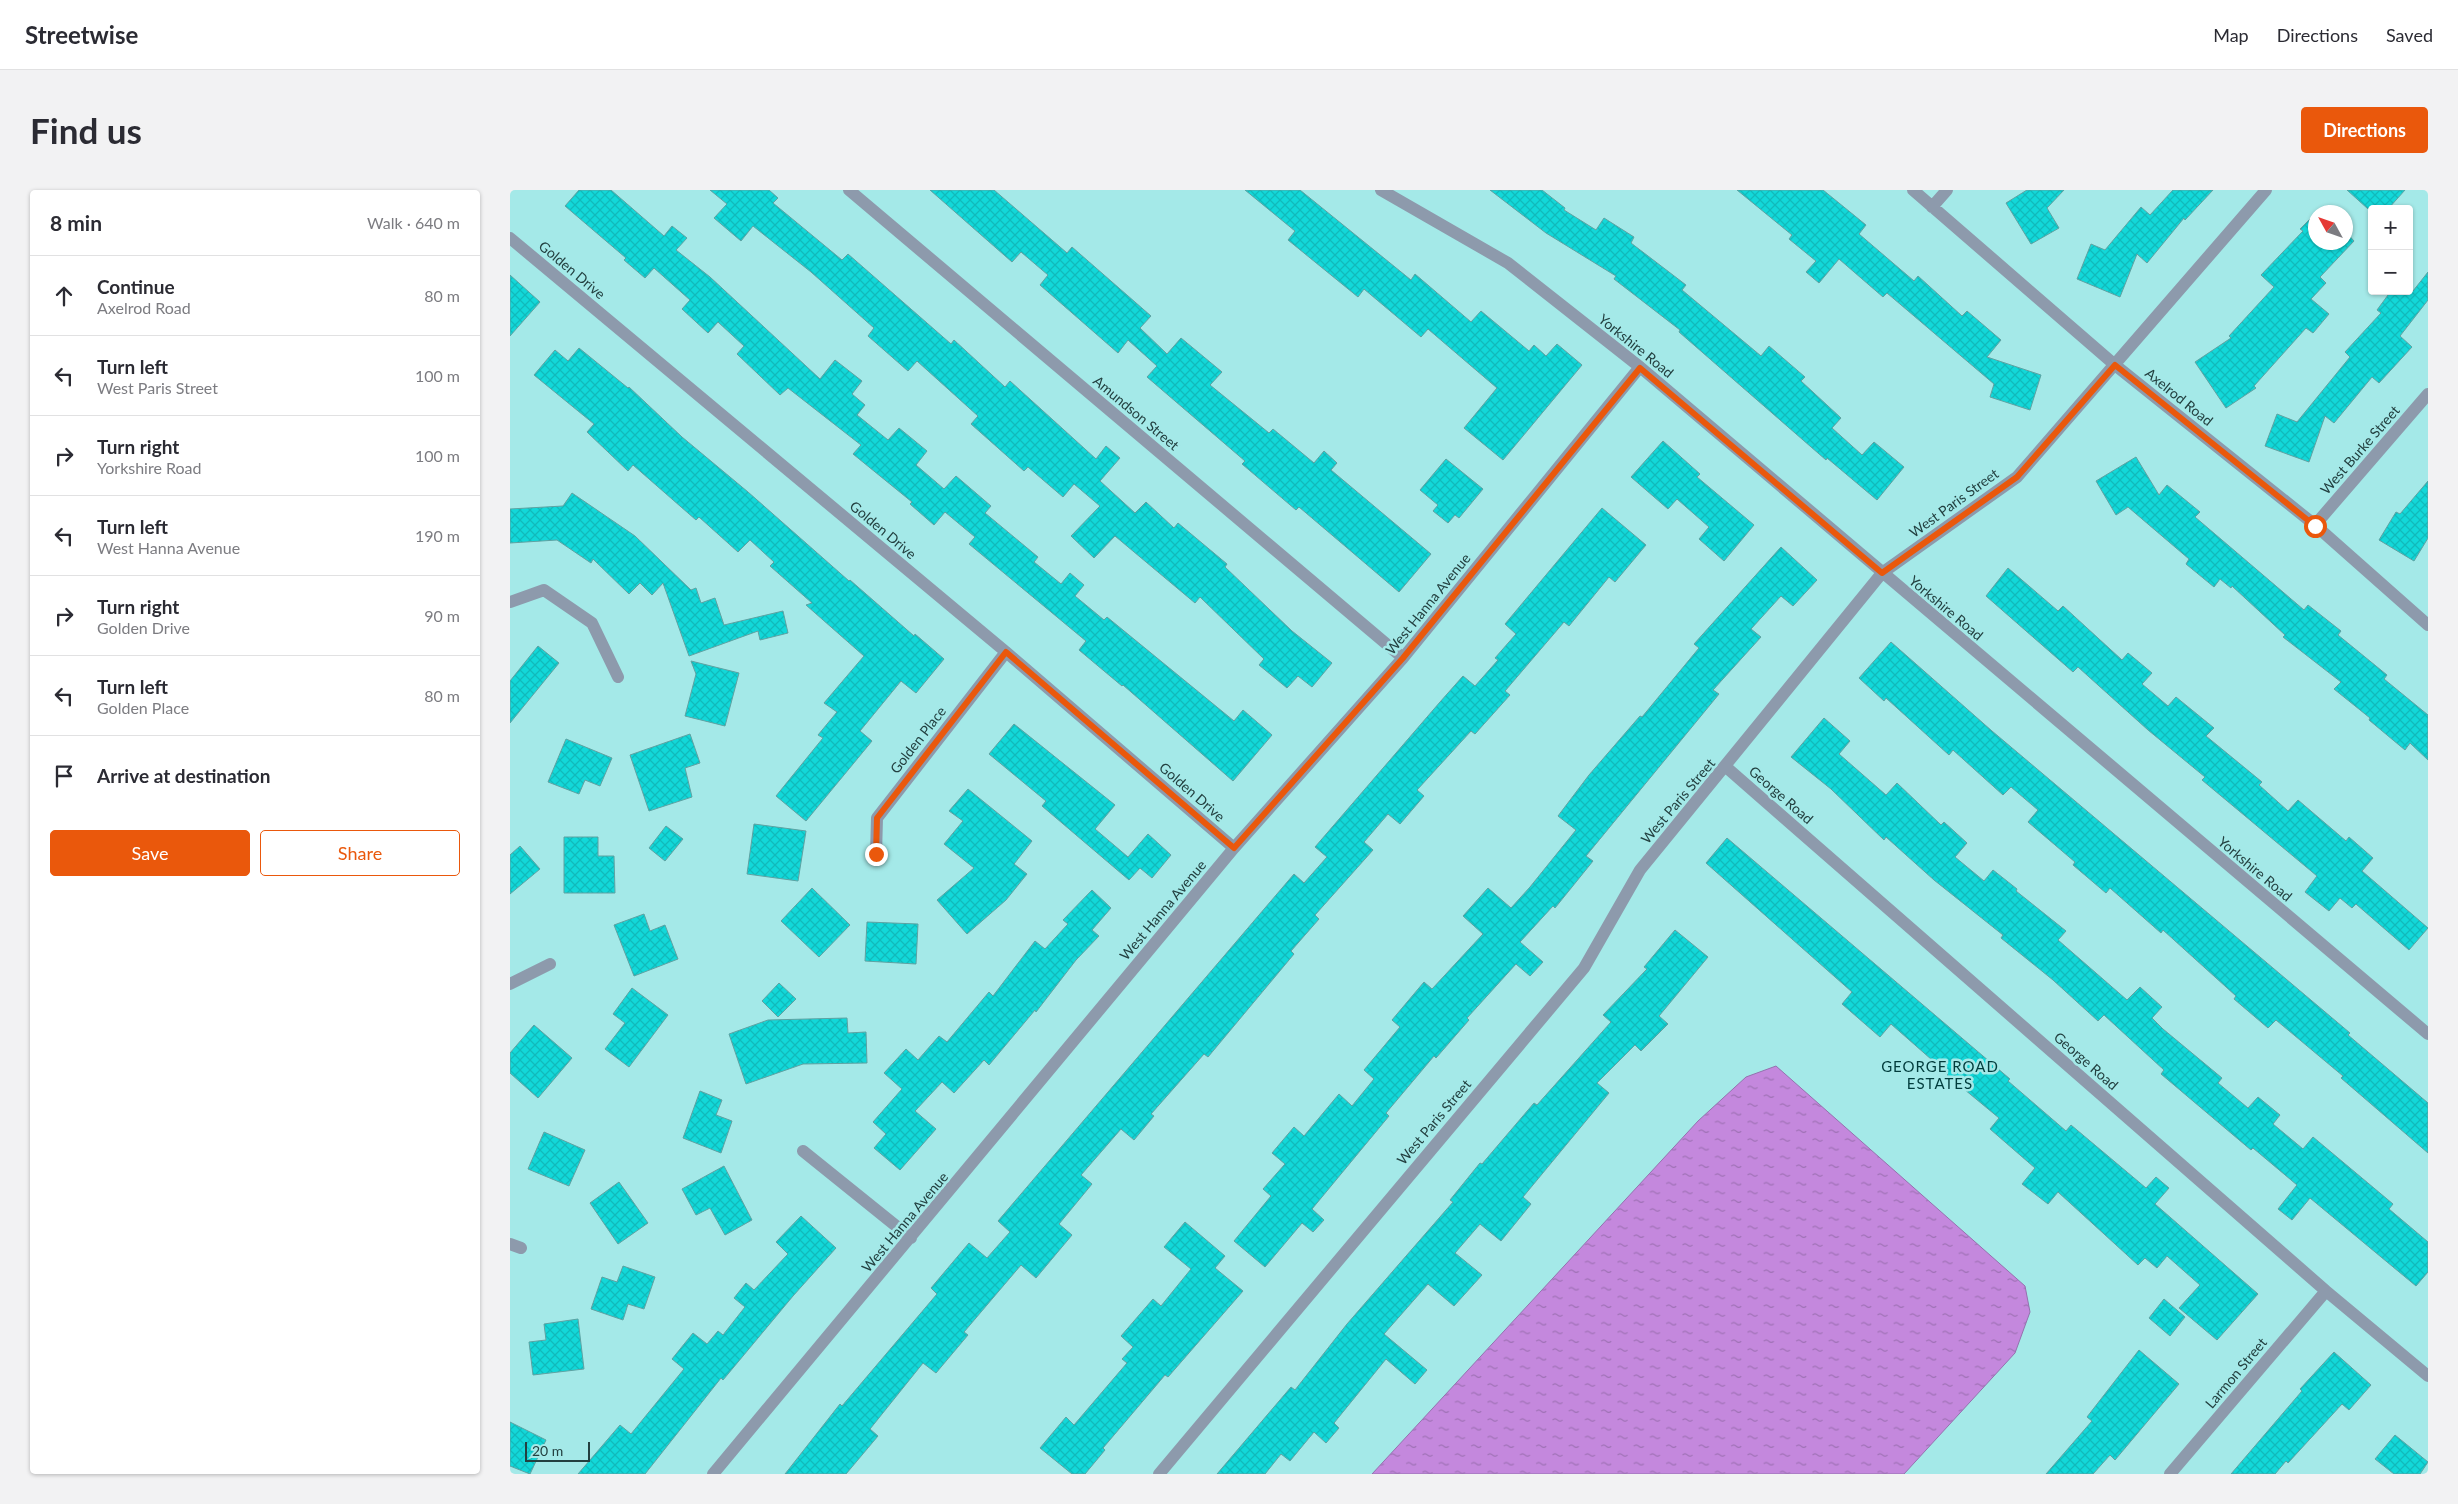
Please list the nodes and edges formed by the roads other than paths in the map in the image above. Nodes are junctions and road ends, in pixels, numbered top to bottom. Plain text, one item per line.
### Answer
1 (849, 190) edge
2 (1381, 190) edge
3 (1913, 190) edge
4 (1947, 190) edge
5 (2266, 190) edge
6 (1932, 207) junction
7 (510, 238) edge
8 (2115, 365) junction
9 (1640, 368) junction
10 (2428, 394) edge
11 (2315, 526) junction
12 (1882, 573) junction
13 (510, 602) edge
14 (2428, 625) edge
15 (1006, 652) junction
16 (1403, 658) junction
17 (618, 676) dead end
18 (1726, 767) junction
19 (1234, 848) junction
20 (876, 854) dead end
21 (550, 964) dead end
22 (510, 984) edge
23 (2428, 1034) edge
24 (803, 1151) dead end
25 (911, 1238) junction
26 (2326, 1291) junction
27 (2428, 1376) edge
28 (712, 1474) edge
29 (1159, 1474) edge
30 (2170, 1474) edge

1 - 16 street, Amundson Street
2 - 9 street, Yorkshire Road
3 - 6 street, Axelrod Road
4 - 6 street
5 - 8 street, West Paris Street
6 - 8 street, Axelrod Road
7 - 15 street, Golden Drive
8 - 11 street, Axelrod Road
8 - 12 street, West Paris Street
9 - 12 street, Yorkshire Road
9 - 16 street, West Hanna Avenue
10 - 11 street, West Burke Street
11 - 14 street, Axelrod Road
12 - 18 street, West Paris Street
12 - 23 street, Yorkshire Road
13 - 17 street
15 - 19 street, Golden Drive
15 - 20 street, Golden Place
16 - 19 street, West Hanna Avenue
18 - 26 street, George Road
18 - 29 street, West Paris Street
19 - 25 street, West Hanna Avenue
21 - 22 street
24 - 25 street
25 - 28 street, West Hanna Avenue
26 - 27 street, George Road
26 - 30 street, Larmon Street

